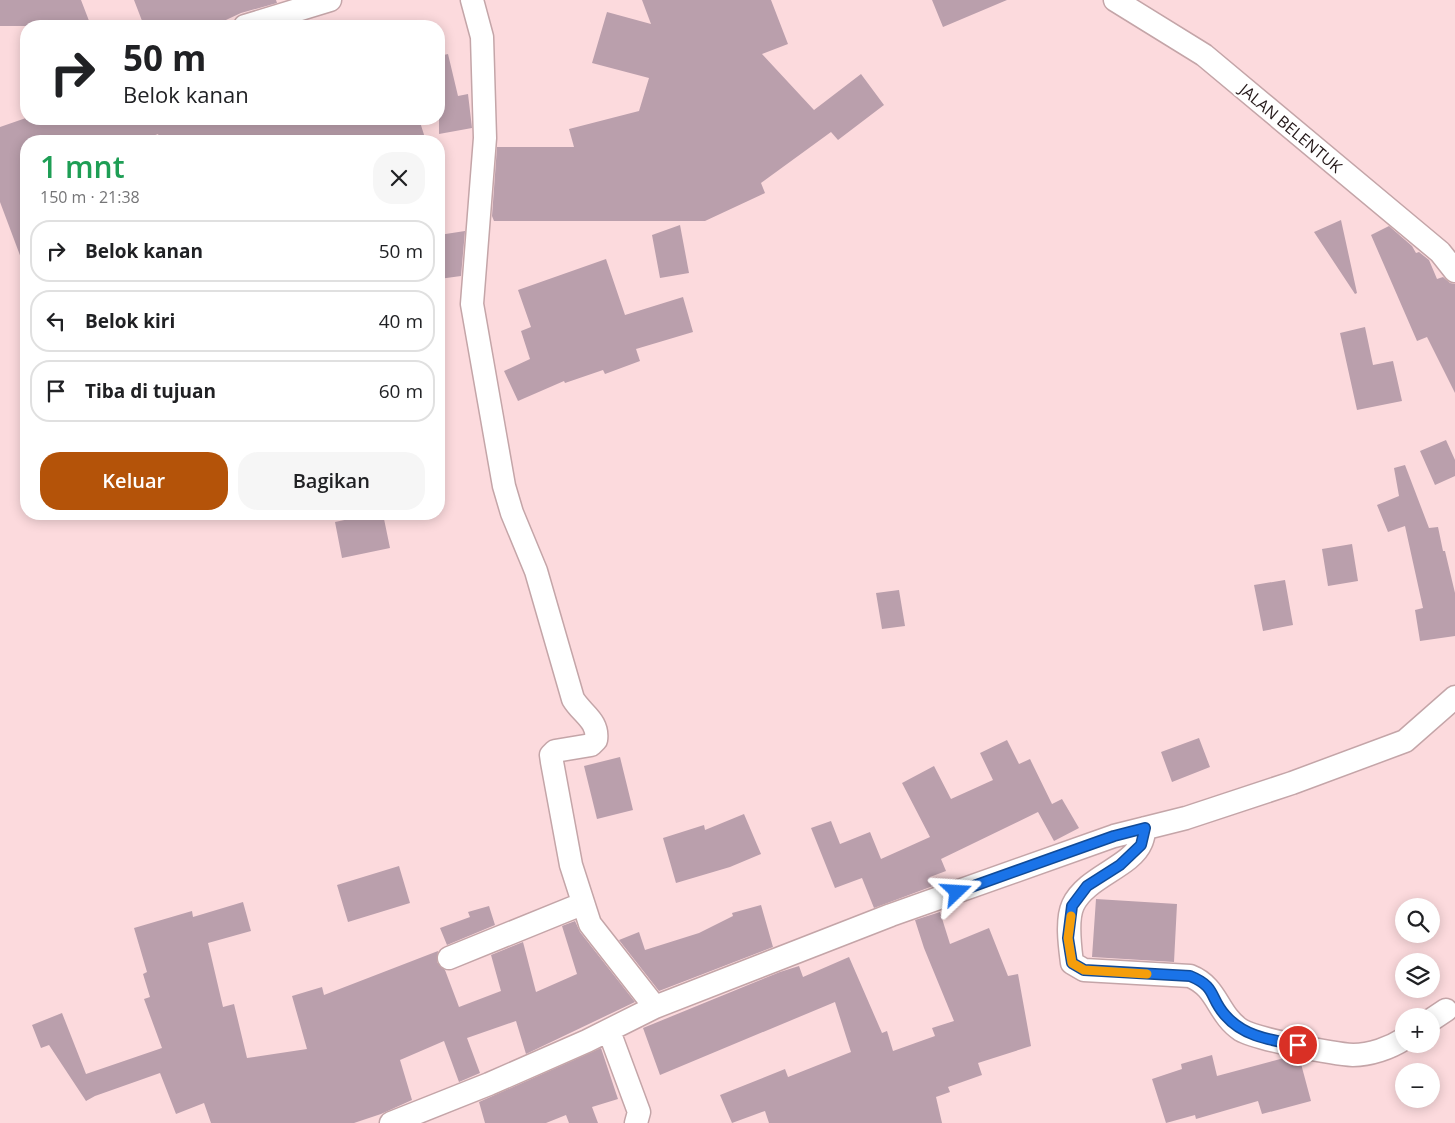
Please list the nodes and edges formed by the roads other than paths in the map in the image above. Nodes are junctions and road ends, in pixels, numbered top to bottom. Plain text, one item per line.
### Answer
1 (330, 0) edge
2 (472, 0) edge
3 (1115, 0) edge
4 (264, 20) edge
5 (1455, 271) edge
6 (1455, 697) edge
7 (1145, 828) junction
8 (582, 904) junction
9 (449, 958) dead end
10 (655, 1007) junction
11 (609, 1031) junction
12 (1395, 1043) edge
13 (391, 1123) edge
14 (636, 1123) edge

1 - 4 street
2 - 8 street
3 - 5 street, JALAN BELENTUK
6 - 7 street
7 - 10 street
7 - 12 street
8 - 9 street
8 - 10 street
10 - 11 street
11 - 13 street
11 - 14 street

